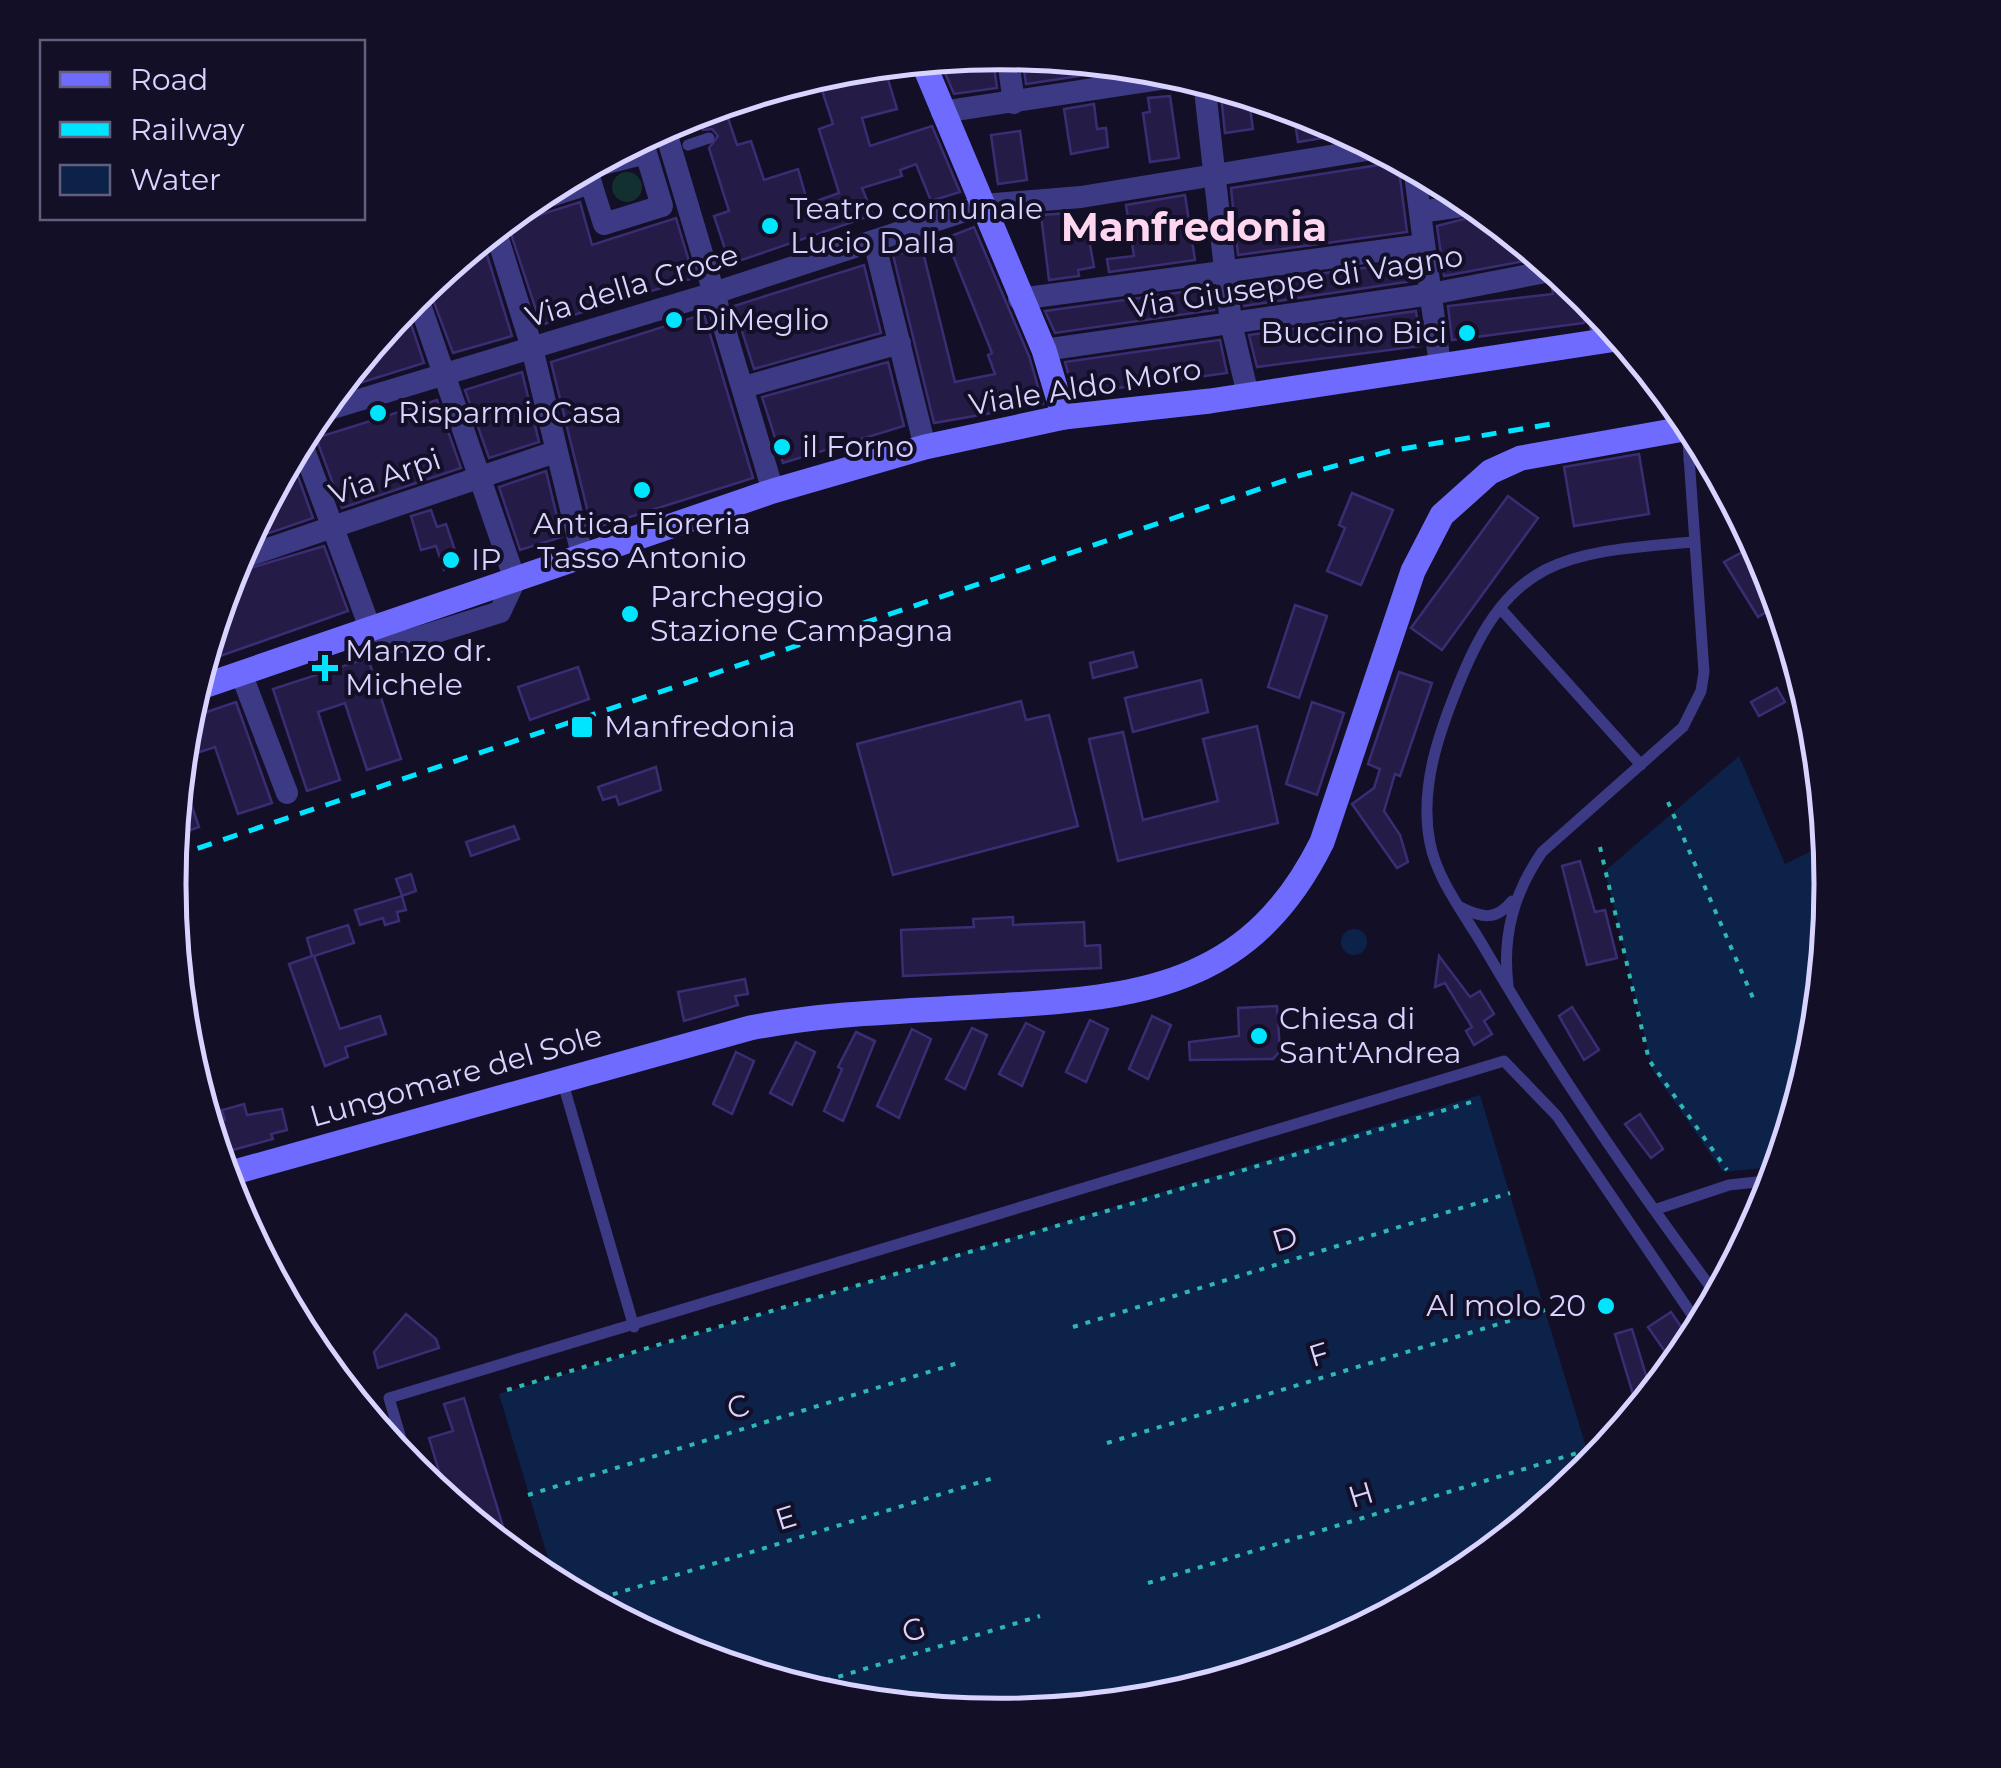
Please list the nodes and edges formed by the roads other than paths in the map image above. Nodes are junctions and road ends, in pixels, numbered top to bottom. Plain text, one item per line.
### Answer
1 (1009, 70) edge
2 (927, 74) edge
3 (1107, 77) edge
4 (1205, 97) edge
5 (1014, 103) junction
6 (942, 112) junction
7 (709, 138) dead end
8 (674, 139) edge
9 (1344, 146) edge
10 (680, 147) junction
11 (1355, 151) edge
12 (1345, 153) junction
13 (1212, 172) junction
14 (1416, 184) edge
15 (983, 205) junction
16 (1453, 207) edge
17 (1420, 212) junction
18 (874, 241) junction
19 (499, 243) edge
20 (1424, 245) junction
21 (1226, 271) junction
22 (1538, 273) edge
23 (714, 293) junction
24 (1431, 294) junction
25 (1019, 299) junction
26 (422, 311) edge
27 (1231, 323) junction
28 (1606, 341) edge
29 (900, 343) junction
30 (532, 348) junction
31 (1044, 350) junction
32 (1440, 365) junction
33 (444, 375) junction
34 (744, 387) junction
35 (1248, 395) junction
36 (343, 405) edge
37 (1064, 417) junction
38 (1673, 426) edge
39 (925, 447) junction
40 (1689, 451) edge
41 (555, 452) junction
42 (307, 459) edge
43 (1694, 459) edge
44 (1689, 460) junction
45 (479, 476) junction
46 (773, 491) junction
47 (332, 527) junction
48 (1692, 542) junction
49 (257, 553) edge
50 (583, 559) junction
51 (515, 580) junction
52 (1500, 608) junction
53 (370, 628) junction
54 (240, 673) junction
55 (212, 683) edge
56 (1641, 764) junction
57 (287, 793) dead end
58 (1518, 894) junction
59 (1460, 907) junction
60 (1508, 990) junction
61 (562, 1080) junction
62 (239, 1172) edge
63 (1758, 1182) edge
64 (1657, 1209) junction
65 (1709, 1284) edge
66 (1691, 1313) edge
67 (634, 1327) junction
68 (399, 1432) edge

1 - 5 street
2 - 6 street
3 - 5 street
4 - 13 street
5 - 6 street
6 - 15 street
7 - 10 lane
8 - 10 street
9 - 12 street
10 - 23 street
11 - 12 street, Via della Croce
12 - 13 street, Via della Croce
13 - 15 street, Via della Croce
13 - 21 street
14 - 17 street
15 - 18 street, Via della Croce
15 - 25 street
16 - 17 street
17 - 20 street
18 - 23 street, Via della Croce
18 - 29 street
19 - 30 street
20 - 21 street
20 - 24 street
21 - 25 street
21 - 27 street
22 - 24 street, Via Giuseppe di Vagno
23 - 30 street, Via della Croce
23 - 34 street
24 - 27 street, Via Giuseppe di Vagno
24 - 32 street
25 - 31 street
26 - 33 street
27 - 31 street, Via Giuseppe di Vagno
27 - 35 street
28 - 32 street, Viale Aldo Moro
29 - 34 street
29 - 39 street
30 - 33 street, Via della Croce
30 - 41 street
31 - 37 street
32 - 35 street, Viale Aldo Moro
33 - 36 street, Via della Croce
33 - 45 street
34 - 46 street
35 - 37 street, Viale Aldo Moro
37 - 39 street, Viale Aldo Moro
38 - 61 street, Lungomare del Sole
39 - 46 street, Viale Aldo Moro
40 - 44 lane
41 - 45 street, Via Arpi
41 - 50 street
42 - 47 street
43 - 44 lane
44 - 48 lane
45 - 47 street, Via Arpi
45 - 51 street
46 - 50 street, Viale Aldo Moro
47 - 49 street, Via Arpi
47 - 53 street
48 - 52 lane
48 - 56 lane
50 - 51 street, Viale Aldo Moro
51 - 53 street, Viale Aldo Moro
52 - 56 lane
52 - 59 lane
53 - 54 street, Viale Aldo Moro
54 - 55 street, Viale Aldo Moro
54 - 57 street
56 - 58 lane
58 - 59 lane
58 - 60 lane
59 - 60 lane
60 - 64 lane
61 - 62 street, Lungomare del Sole
61 - 67 lane
63 - 64 lane
64 - 65 lane
66 - 67 lane
67 - 68 lane

